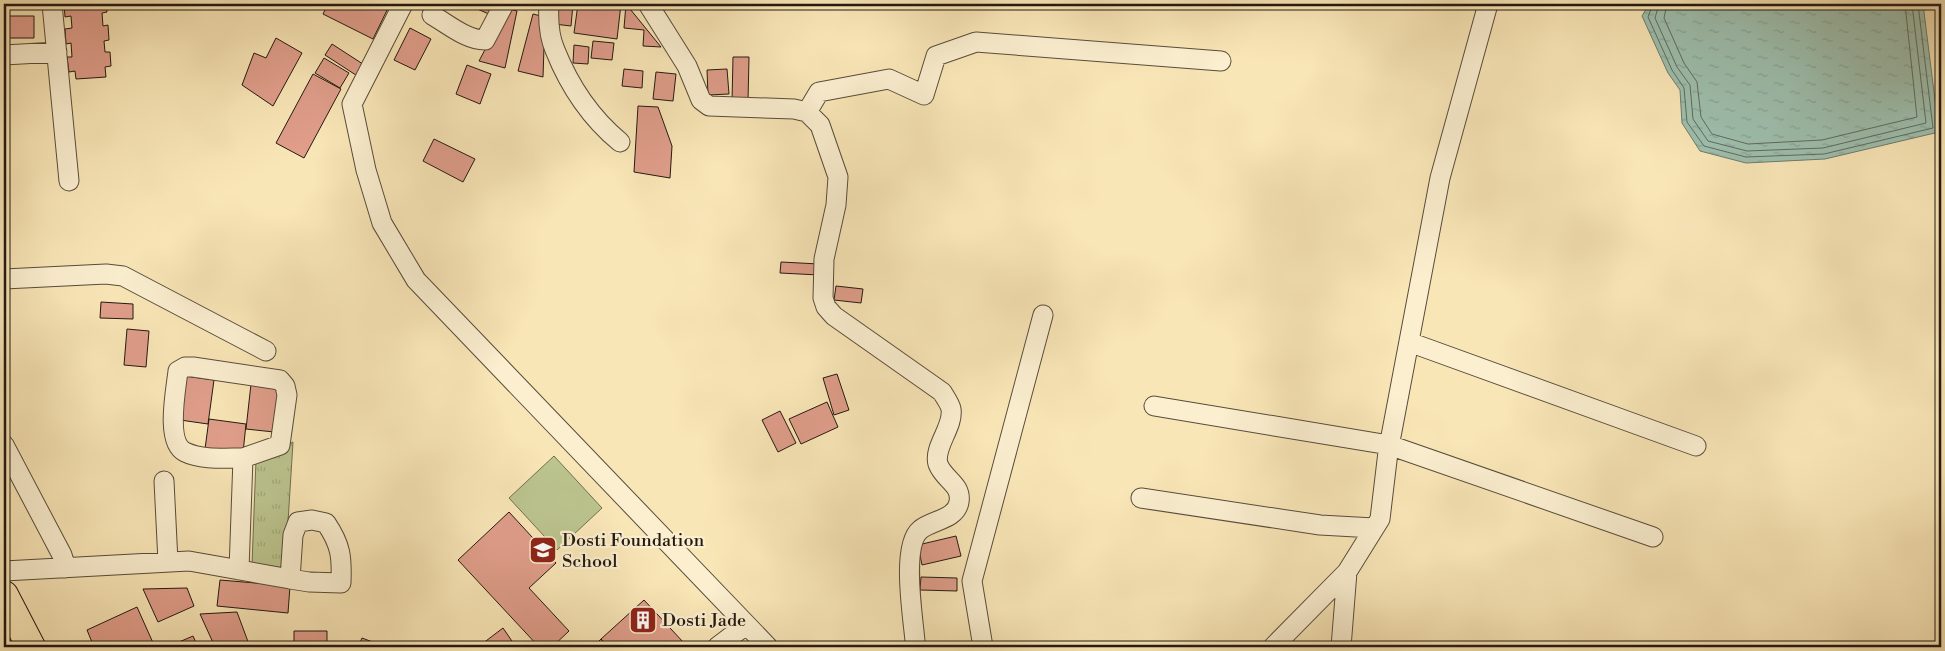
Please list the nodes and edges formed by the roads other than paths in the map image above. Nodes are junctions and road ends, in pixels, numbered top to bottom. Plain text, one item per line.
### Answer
1 (52, 4) edge
2 (403, 4) edge
3 (504, 4) edge
4 (549, 4) edge
5 (648, 4) edge
6 (1488, 4) edge
7 (432, 15) dead end
8 (56, 52) junction
9 (4, 56) edge
10 (1222, 61) dead end
11 (807, 112) junction
12 (620, 142) dead end
13 (69, 181) dead end
14 (4, 279) edge
15 (1043, 315) dead end
16 (1409, 342) junction
17 (266, 351) dead end
18 (1154, 406) dead end
19 (4, 445) edge
20 (1389, 445) junction
21 (1696, 446) dead end
22 (243, 458) junction
23 (164, 481) dead end
24 (1141, 498) dead end
25 (1374, 528) junction
26 (1653, 537) dead end
27 (168, 562) junction
28 (66, 568) junction
29 (239, 570) junction
30 (4, 571) edge
31 (1347, 572) junction
32 (290, 579) dead end
33 (4, 595) edge
34 (746, 624) junction
35 (915, 641) dead end
36 (32, 647) edge
37 (717, 647) edge
38 (768, 647) edge
39 (983, 647) edge
40 (1273, 647) edge
41 (1342, 647) edge

1 - 8 street
2 - 34 street
3 - 7 street
4 - 12 street
5 - 11 street
6 - 16 street
8 - 9 street
8 - 13 street
10 - 11 street
11 - 35 street
14 - 17 street
15 - 39 street
16 - 20 street
16 - 21 street
18 - 20 street
19 - 28 street
20 - 25 street
20 - 26 street
22 - 22 street
22 - 29 street
23 - 27 street
24 - 25 street
25 - 31 street
27 - 28 street
27 - 29 street
28 - 30 street
29 - 32 street
31 - 40 street
31 - 41 street
33 - 36 highway
34 - 37 street
34 - 38 street

